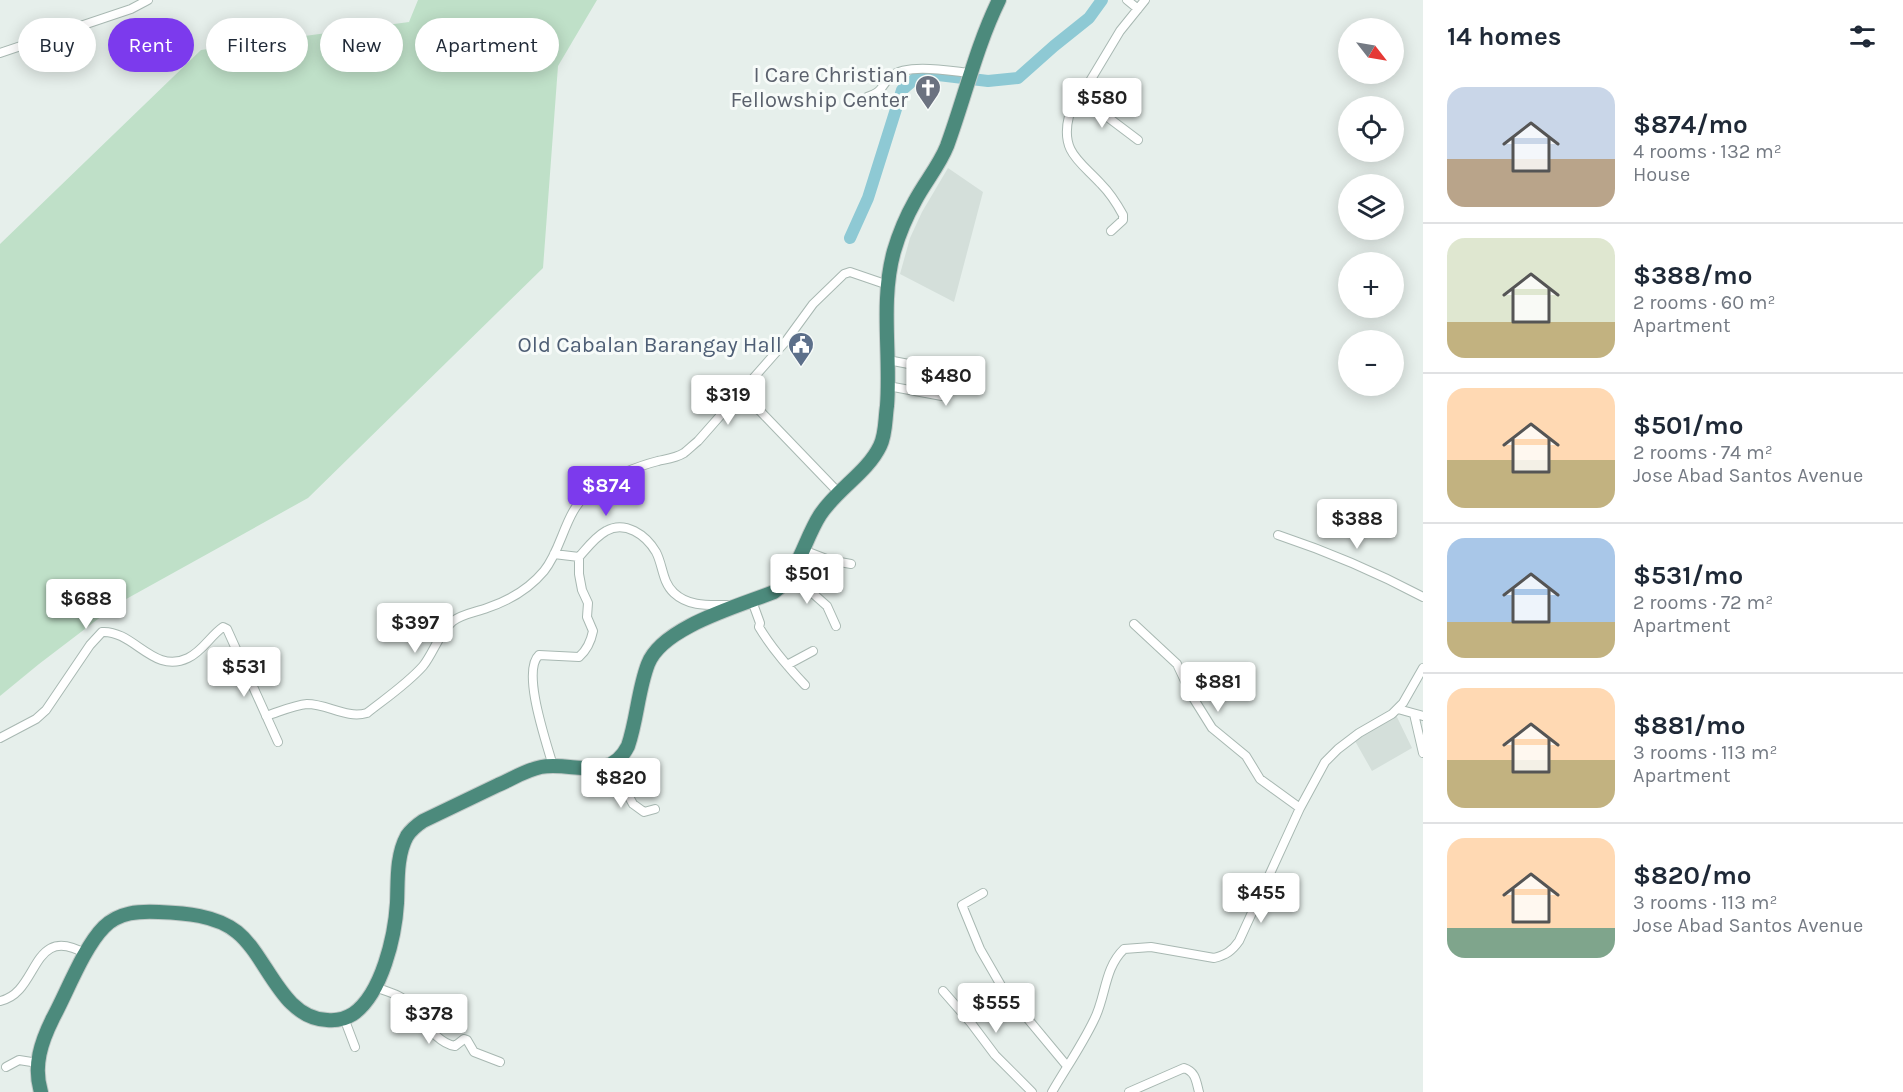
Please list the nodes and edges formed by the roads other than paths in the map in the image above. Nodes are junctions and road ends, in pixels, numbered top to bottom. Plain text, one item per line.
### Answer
1 (148, 0) edge
2 (999, 0) edge
3 (1127, 0) edge
4 (1145, 0) edge
5 (1137, 9) junction
6 (0, 53) edge
7 (969, 74) junction
8 (867, 97) dead end
9 (1081, 97) junction
10 (1138, 140) dead end
11 (1111, 231) dead end
12 (888, 285) junction
13 (888, 360) junction
14 (935, 375) dead end
15 (976, 377) dead end
16 (888, 386) junction
17 (739, 394) junction
18 (838, 492) junction
19 (1278, 535) dead end
20 (803, 550) junction
21 (554, 554) junction
22 (579, 557) junction
23 (851, 564) dead end
24 (791, 574) junction
25 (1423, 597) edge
26 (746, 603) junction
27 (1134, 624) dead end
28 (836, 626) dead end
29 (813, 651) dead end
30 (787, 665) junction
31 (1423, 669) edge
32 (805, 685) dead end
33 (1398, 709) junction
34 (1414, 714) junction
35 (266, 716) junction
36 (1423, 716) edge
37 (0, 738) edge
38 (278, 742) dead end
39 (1423, 753) edge
40 (612, 764) junction
41 (553, 766) junction
42 (1300, 808) junction
43 (655, 809) dead end
44 (983, 893) dead end
45 (86, 954) junction
46 (376, 987) junction
47 (943, 991) dead end
48 (0, 1001) edge
49 (344, 1018) junction
50 (355, 1047) dead end
51 (500, 1062) dead end
52 (38, 1063) junction
53 (1067, 1066) junction
54 (6, 1067) dead end
55 (41, 1092) edge
56 (1032, 1092) edge
57 (1052, 1092) edge
58 (1129, 1092) edge
59 (1199, 1092) edge

1 - 6 street
2 - 7 highway
3 - 5 street
4 - 5 street
5 - 9 street
7 - 8 street
7 - 12 highway
9 - 10 street
9 - 11 street
12 - 13 highway
12 - 17 street
13 - 15 street
13 - 16 highway
14 - 16 street
16 - 18 highway
17 - 18 street
17 - 21 street
18 - 20 highway
19 - 25 street
20 - 23 street
20 - 24 highway
21 - 22 street
21 - 35 street
22 - 26 street
22 - 41 street
24 - 26 highway
24 - 28 street
26 - 30 street
26 - 40 highway
27 - 42 street
29 - 30 street
30 - 32 street
31 - 33 street
33 - 34 street
33 - 42 street
34 - 36 street
34 - 39 street
35 - 37 street
35 - 38 street
40 - 41 highway
40 - 43 street
41 - 46 highway
42 - 53 street
44 - 53 street
45 - 48 street
45 - 49 highway
45 - 52 highway
46 - 49 highway
46 - 51 street
47 - 56 street
49 - 50 street
52 - 54 street
52 - 55 highway
53 - 57 street
58 - 59 street

